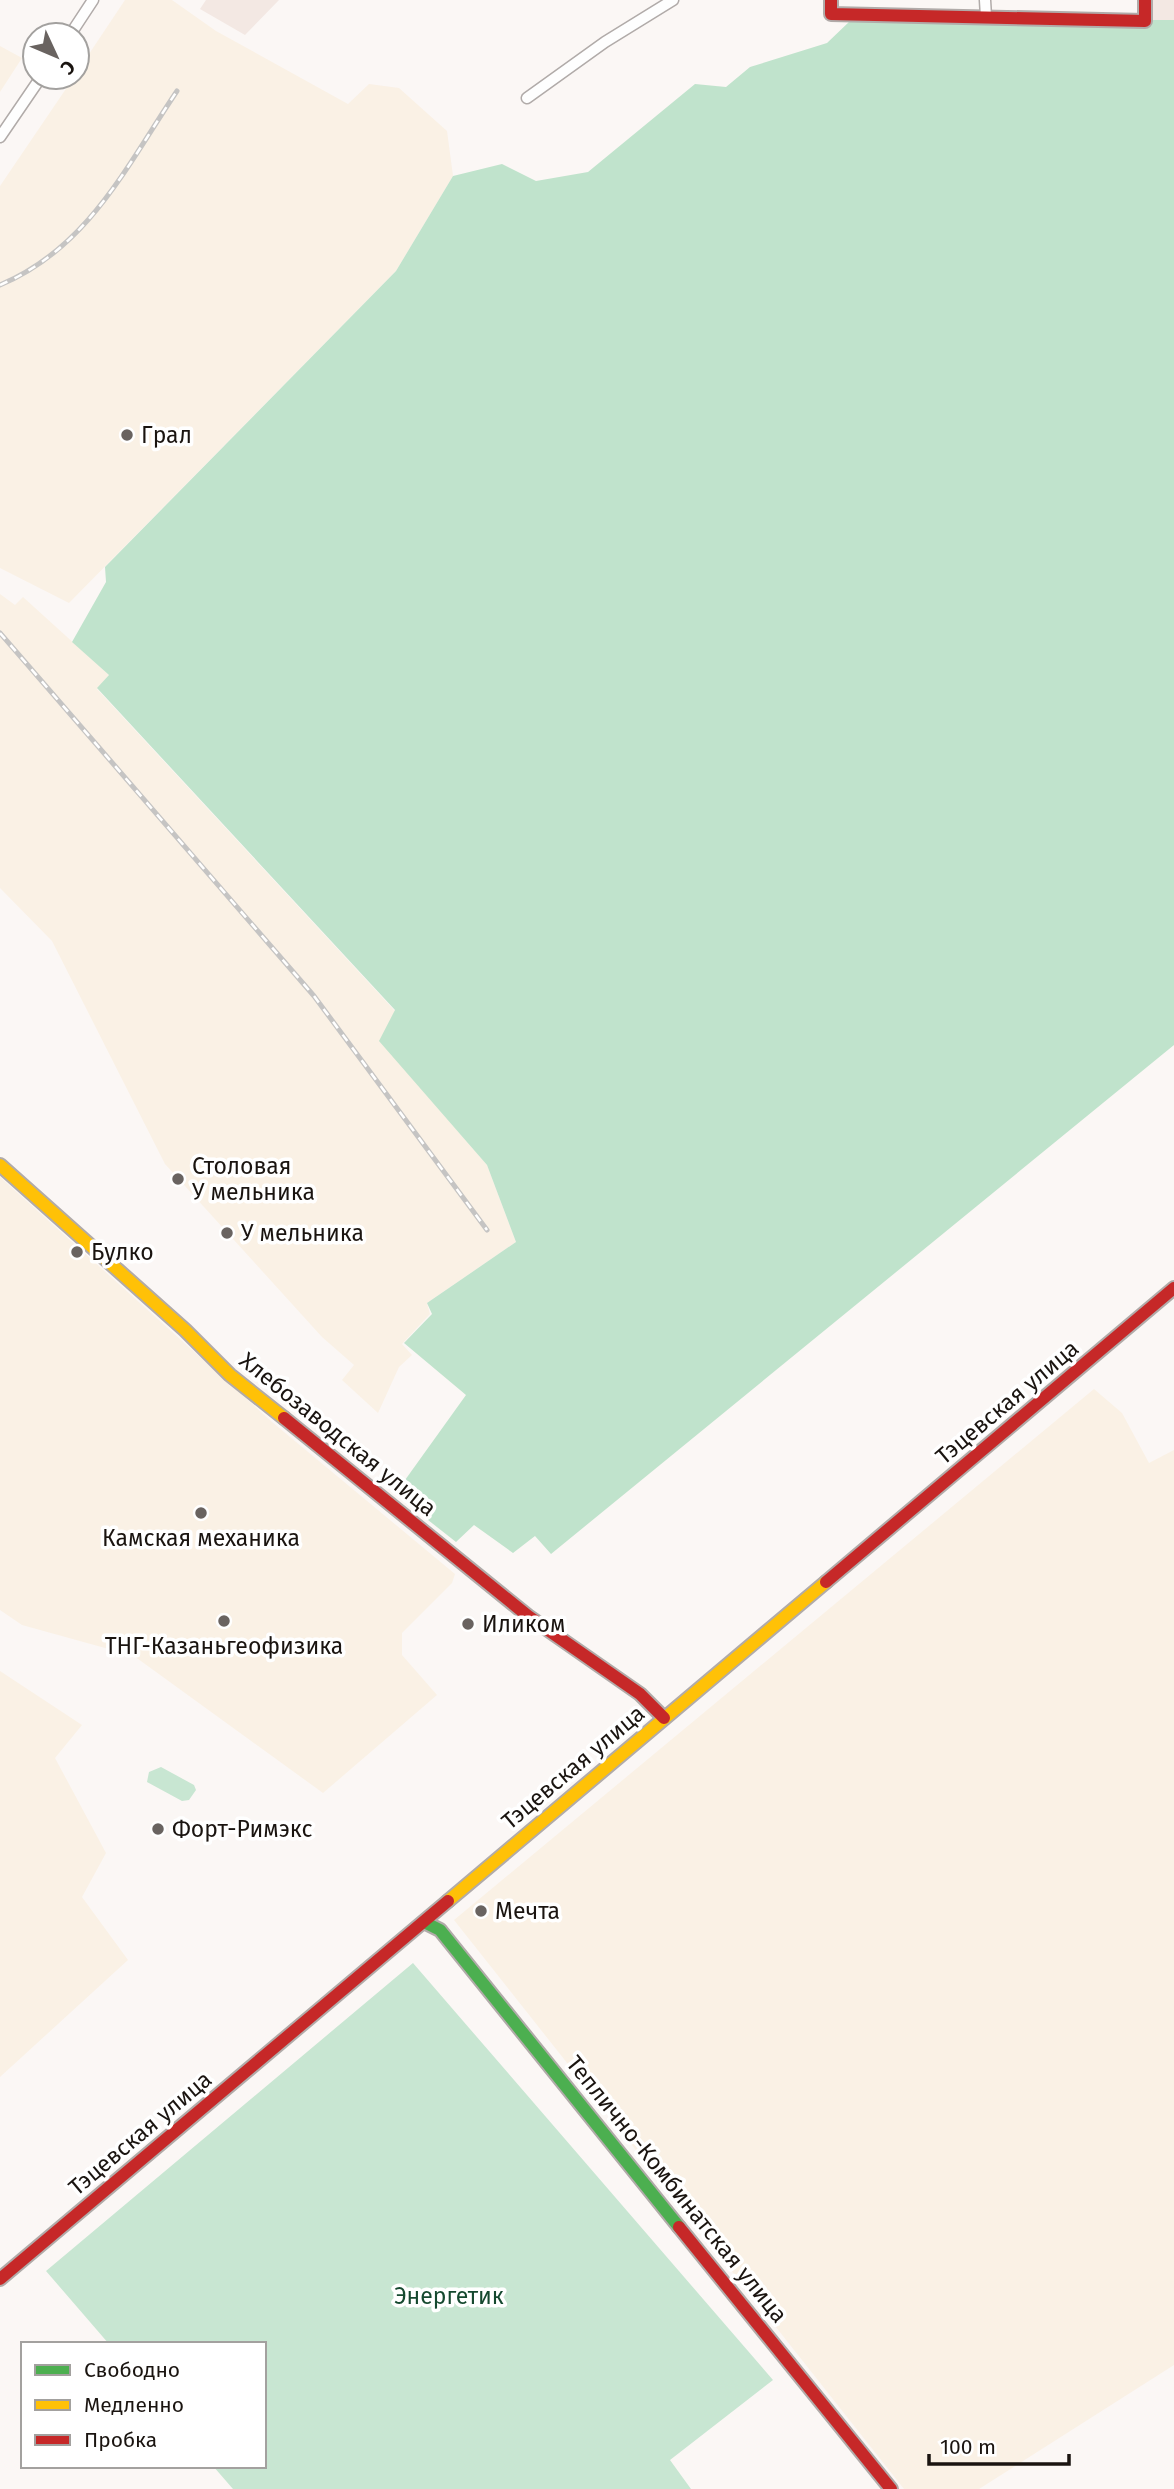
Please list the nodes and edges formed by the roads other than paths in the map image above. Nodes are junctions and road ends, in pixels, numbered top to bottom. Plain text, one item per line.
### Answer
1 (93, 0) edge
2 (673, 0) edge
3 (831, 0) edge
4 (985, 0) edge
5 (1145, 0) edge
6 (985, 18) junction
7 (79, 21) edge
8 (31, 91) edge
9 (527, 97) dead end
10 (0, 137) edge
11 (0, 1165) edge
12 (1174, 1288) edge
13 (664, 1718) junction
14 (425, 1922) junction
15 (0, 2279) edge
16 (891, 2489) edge

1 - 7 street
2 - 9 street
3 - 6 street
4 - 6 street
5 - 6 street
8 - 10 street
11 - 13 street, Хлебозаводская улица
12 - 13 street, Тэцевская улица
13 - 14 street, Тэцевская улица
14 - 15 street, Тэцевская улица
14 - 16 street, Теплично-Комбинатская улица

